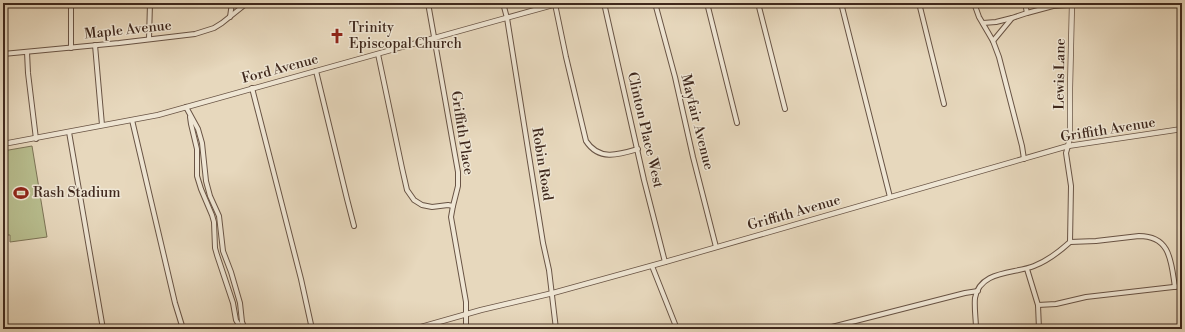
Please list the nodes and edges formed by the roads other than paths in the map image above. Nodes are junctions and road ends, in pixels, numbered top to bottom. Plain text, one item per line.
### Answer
1 (71, 3) edge
2 (150, 3) edge
3 (232, 3) edge
4 (237, 3) edge
5 (428, 3) edge
6 (503, 3) edge
7 (604, 3) edge
8 (655, 3) edge
9 (707, 3) edge
10 (758, 3) edge
11 (841, 3) edge
12 (919, 3) edge
13 (974, 3) edge
14 (1025, 3) edge
15 (1109, 3) edge
16 (246, 4) edge
17 (557, 4) edge
18 (1072, 4) edge
19 (1027, 13) junction
20 (230, 17) junction
21 (507, 18) junction
22 (1012, 18) junction
23 (983, 23) junction
24 (434, 38) junction
25 (149, 40) junction
26 (994, 41) junction
27 (95, 46) junction
28 (71, 48) junction
29 (28, 52) junction
30 (3, 54) edge
31 (378, 54) junction
32 (316, 71) junction
33 (252, 88) junction
34 (944, 104) dead end
35 (186, 107) junction
36 (785, 109) dead end
37 (190, 116) junction
38 (132, 120) junction
39 (737, 123) dead end
40 (102, 126) junction
41 (1182, 129) edge
42 (69, 132) junction
43 (36, 138) junction
44 (3, 144) edge
45 (1068, 146) junction
46 (638, 149) junction
47 (1024, 159) junction
48 (890, 197) junction
49 (453, 206) junction
50 (354, 226) dead end
51 (1070, 242) junction
52 (716, 247) junction
53 (665, 262) junction
54 (652, 266) junction
55 (1027, 268) junction
56 (1182, 286) edge
57 (1175, 287) junction
58 (978, 291) junction
59 (553, 293) junction
60 (1038, 305) junction
61 (466, 314) junction
62 (432, 327) edge
63 (103, 329) edge
64 (183, 329) edge
65 (245, 329) edge
66 (312, 329) edge
67 (414, 329) edge
68 (466, 329) edge
69 (556, 329) edge
70 (677, 329) edge
71 (824, 329) edge
72 (976, 329) edge
73 (1039, 329) edge

1 - 28 street
2 - 25 street
3 - 20 street
4 - 16 street
5 - 24 street, Griffith Place
6 - 21 street, Robin Road
7 - 46 street, Clinton Place West
8 - 52 street, Mayfair Avenue
9 - 39 street
10 - 36 street
11 - 48 street
12 - 34 street
13 - 23 street
14 - 19 street
15 - 18 street
16 - 20 street, Maple Avenue
17 - 21 street, Ford Avenue
17 - 46 street
18 - 19 street
18 - 45 street, Lewis Lane
19 - 22 street
20 - 25 street, Maple Avenue
21 - 24 street, Ford Avenue
21 - 59 street, Robin Road
22 - 23 street
22 - 26 street
23 - 26 street
24 - 31 street, Ford Avenue
24 - 49 street, Griffith Place
25 - 27 street, Maple Avenue
26 - 47 street
27 - 28 street, Maple Avenue
27 - 40 street
28 - 29 street, Maple Avenue
29 - 30 street, Maple Avenue
29 - 43 street
31 - 32 street, Ford Avenue
31 - 49 street
32 - 33 street, Ford Avenue
32 - 50 street
33 - 35 street, Ford Avenue
33 - 66 street
35 - 37 street
35 - 38 street, Ford Avenue
37 - 65 street
37 - 65 street
38 - 40 street, Ford Avenue
38 - 64 street
40 - 42 street, Ford Avenue
41 - 45 street, Griffith Avenue
42 - 43 street, Ford Avenue
42 - 63 street
43 - 44 street, Ford Avenue
45 - 47 street, Griffith Avenue
45 - 51 street
46 - 53 street, Clinton Place West
47 - 48 street, Griffith Avenue
48 - 52 street, Griffith Avenue
49 - 61 street, Griffith Place
51 - 55 street
51 - 57 street
52 - 53 street, Griffith Avenue
53 - 54 street, Griffith Avenue
54 - 59 street, Griffith Avenue
54 - 70 street
55 - 58 street
55 - 60 street
56 - 57 street
57 - 60 street
58 - 71 street
58 - 72 street
59 - 61 street, Griffith Avenue
59 - 69 street, Robin Road
60 - 73 street
61 - 62 street, Griffith Avenue
61 - 68 street, Griffith Place
62 - 67 street, Griffith Avenue

